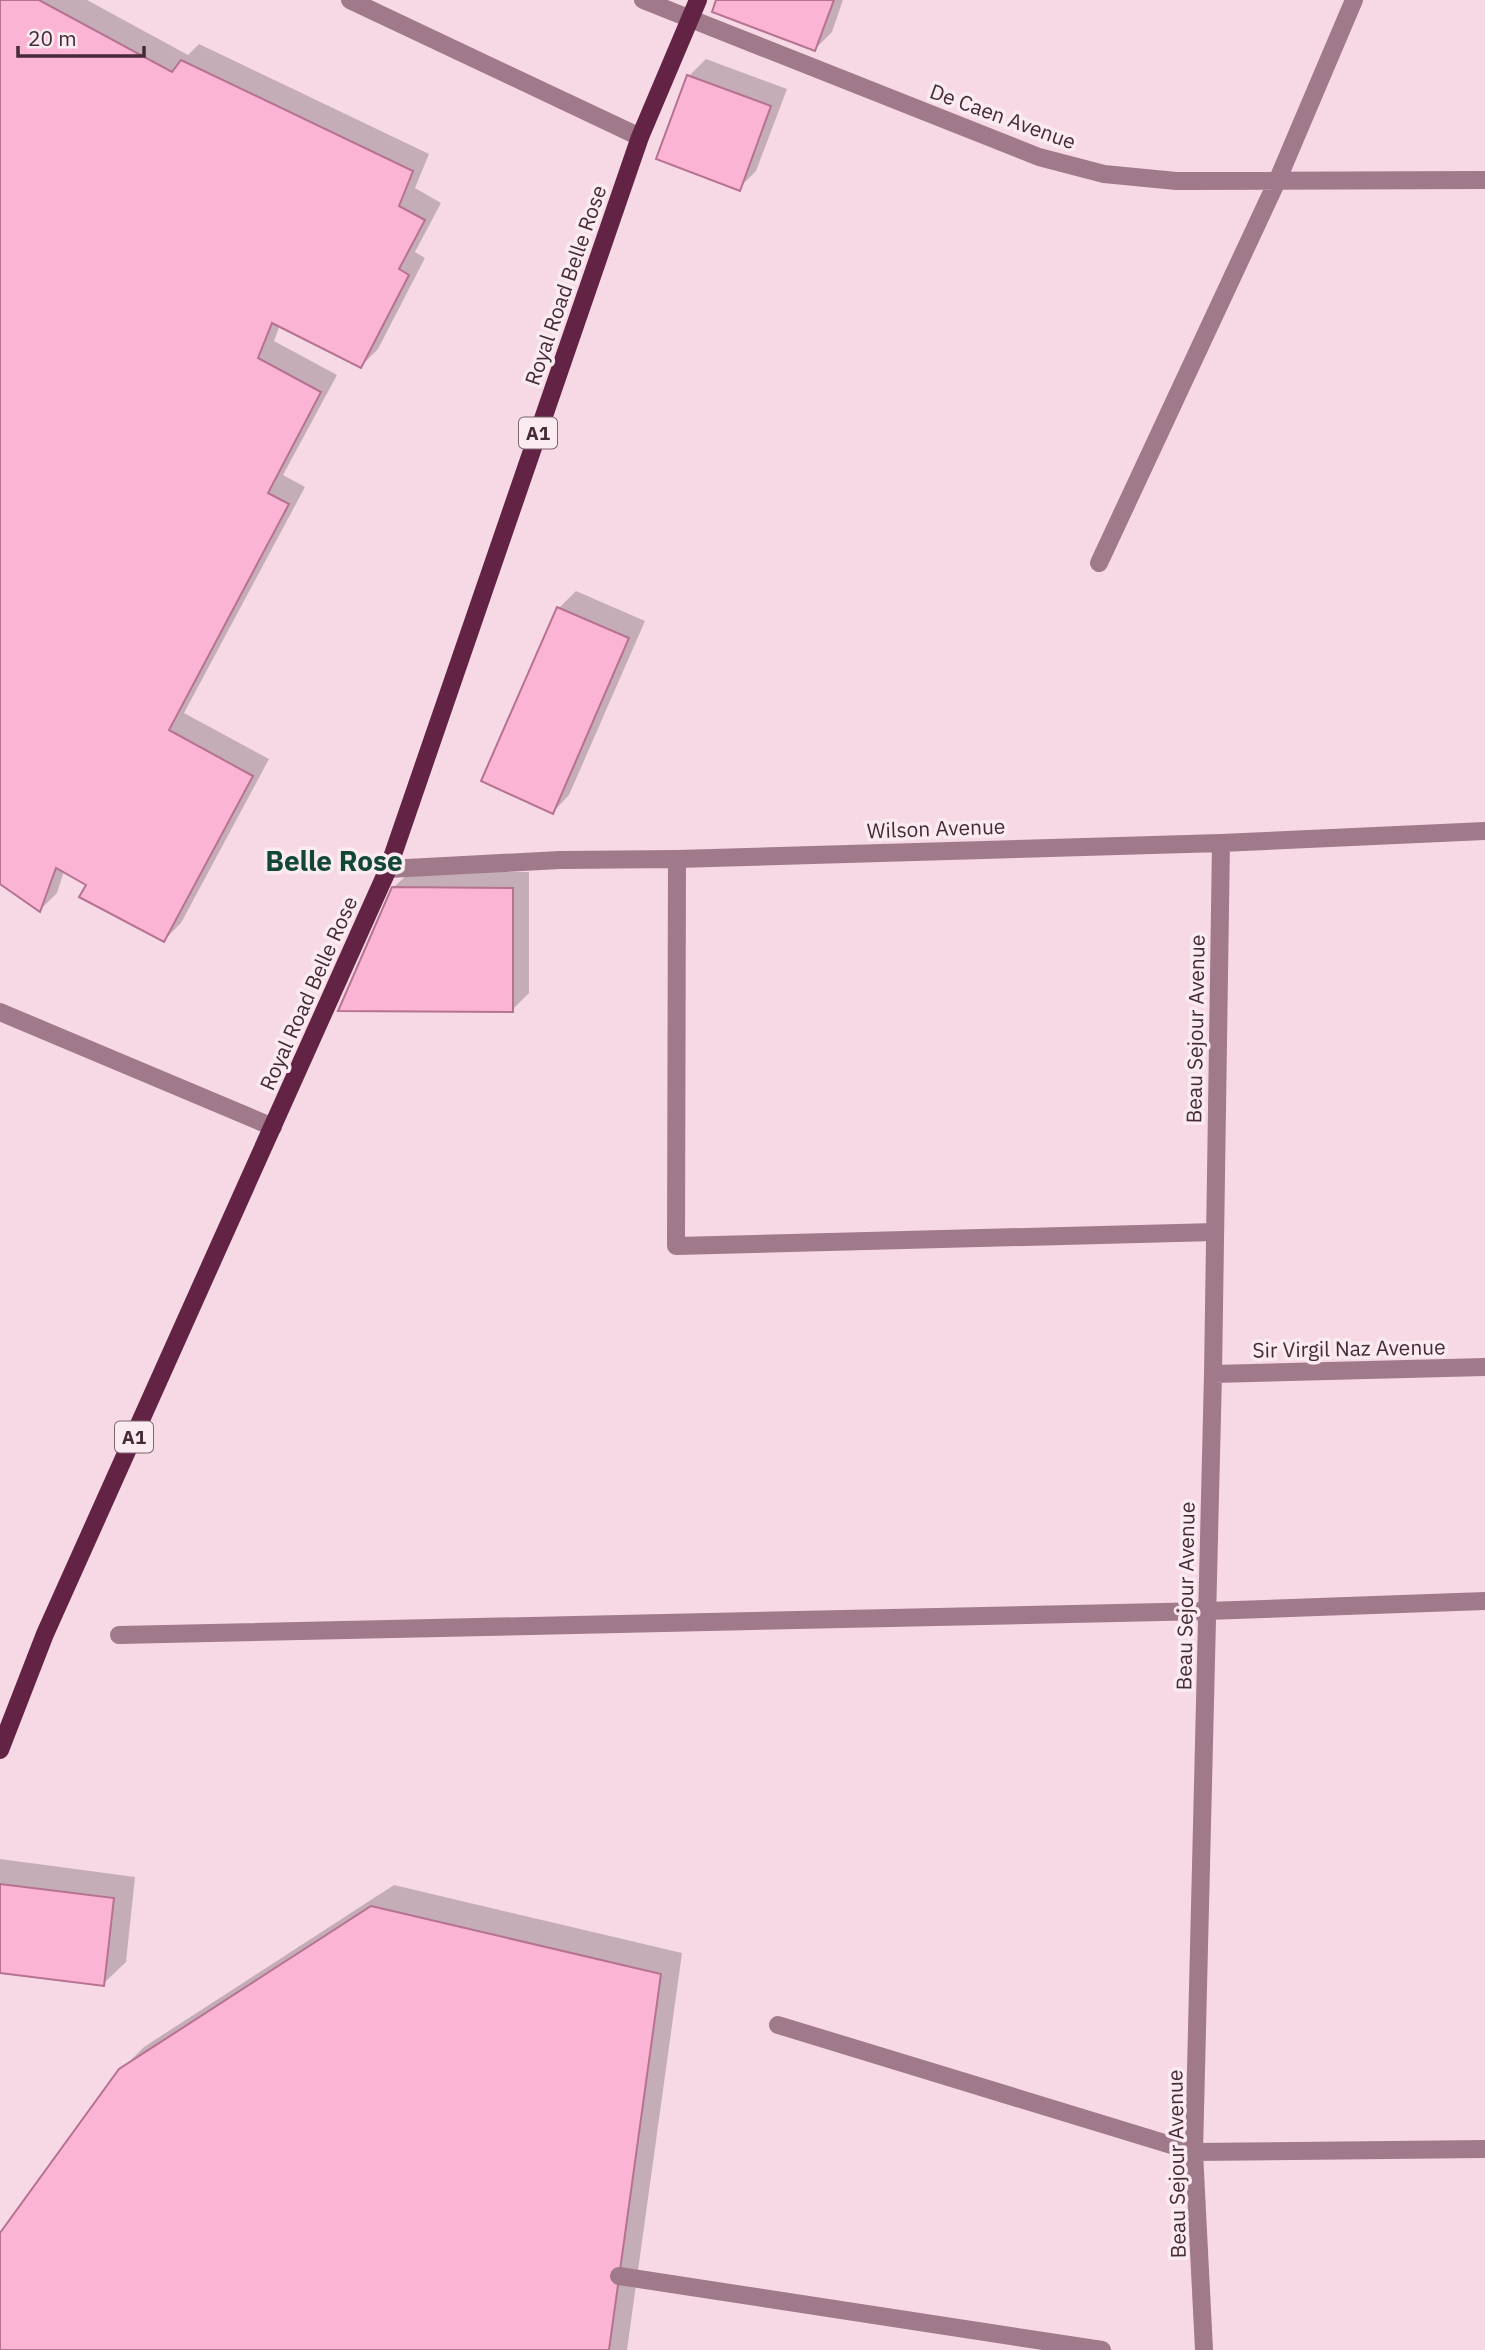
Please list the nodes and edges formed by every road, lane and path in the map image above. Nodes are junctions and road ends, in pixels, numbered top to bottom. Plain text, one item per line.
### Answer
1 (350, 0) edge
2 (643, 0) edge
3 (698, 0) edge
4 (1354, 0) edge
5 (690, 19) junction
6 (640, 136) junction
7 (1278, 179) junction
8 (1485, 180) edge
9 (1099, 563) dead end
10 (1483, 828) edge
11 (1221, 842) junction
12 (677, 859) junction
13 (388, 869) junction
14 (0, 1012) edge
15 (273, 1127) junction
16 (1215, 1232) junction
17 (1485, 1367) edge
18 (1213, 1374) junction
19 (1485, 1601) edge
20 (1207, 1611) junction
21 (119, 1635) dead end
22 (0, 1750) edge
23 (778, 2025) dead end
24 (1485, 2149) edge
25 (1194, 2152) junction
26 (618, 2276) dead end
27 (1102, 2350) edge
28 (1204, 2350) edge

1 - 6 street
2 - 5 street, De Caen Avenue
3 - 5 main road, Royal Road Belle Rose / A1
4 - 7 street
5 - 6 main road, Royal Road Belle Rose / A1
5 - 7 street, De Caen Avenue
6 - 13 main road, Royal Road Belle Rose / A1
7 - 8 street, De Caen Avenue
7 - 9 street
10 - 11 street, Wilson Avenue
11 - 12 street, Wilson Avenue
11 - 16 street, Beau Sejour Avenue
12 - 13 street, Wilson Avenue
12 - 16 street
13 - 15 main road, Royal Road Belle Rose / A1
14 - 15 street
15 - 22 main road, Royal Road Belle Rose / A1
16 - 18 street, Beau Sejour Avenue
17 - 18 street, Sir Virgil Naz Avenue
18 - 20 street, Beau Sejour Avenue
19 - 20 street
20 - 21 street
20 - 25 street, Beau Sejour Avenue
23 - 25 street
24 - 25 street
25 - 28 street, Beau Sejour Avenue
26 - 27 street

